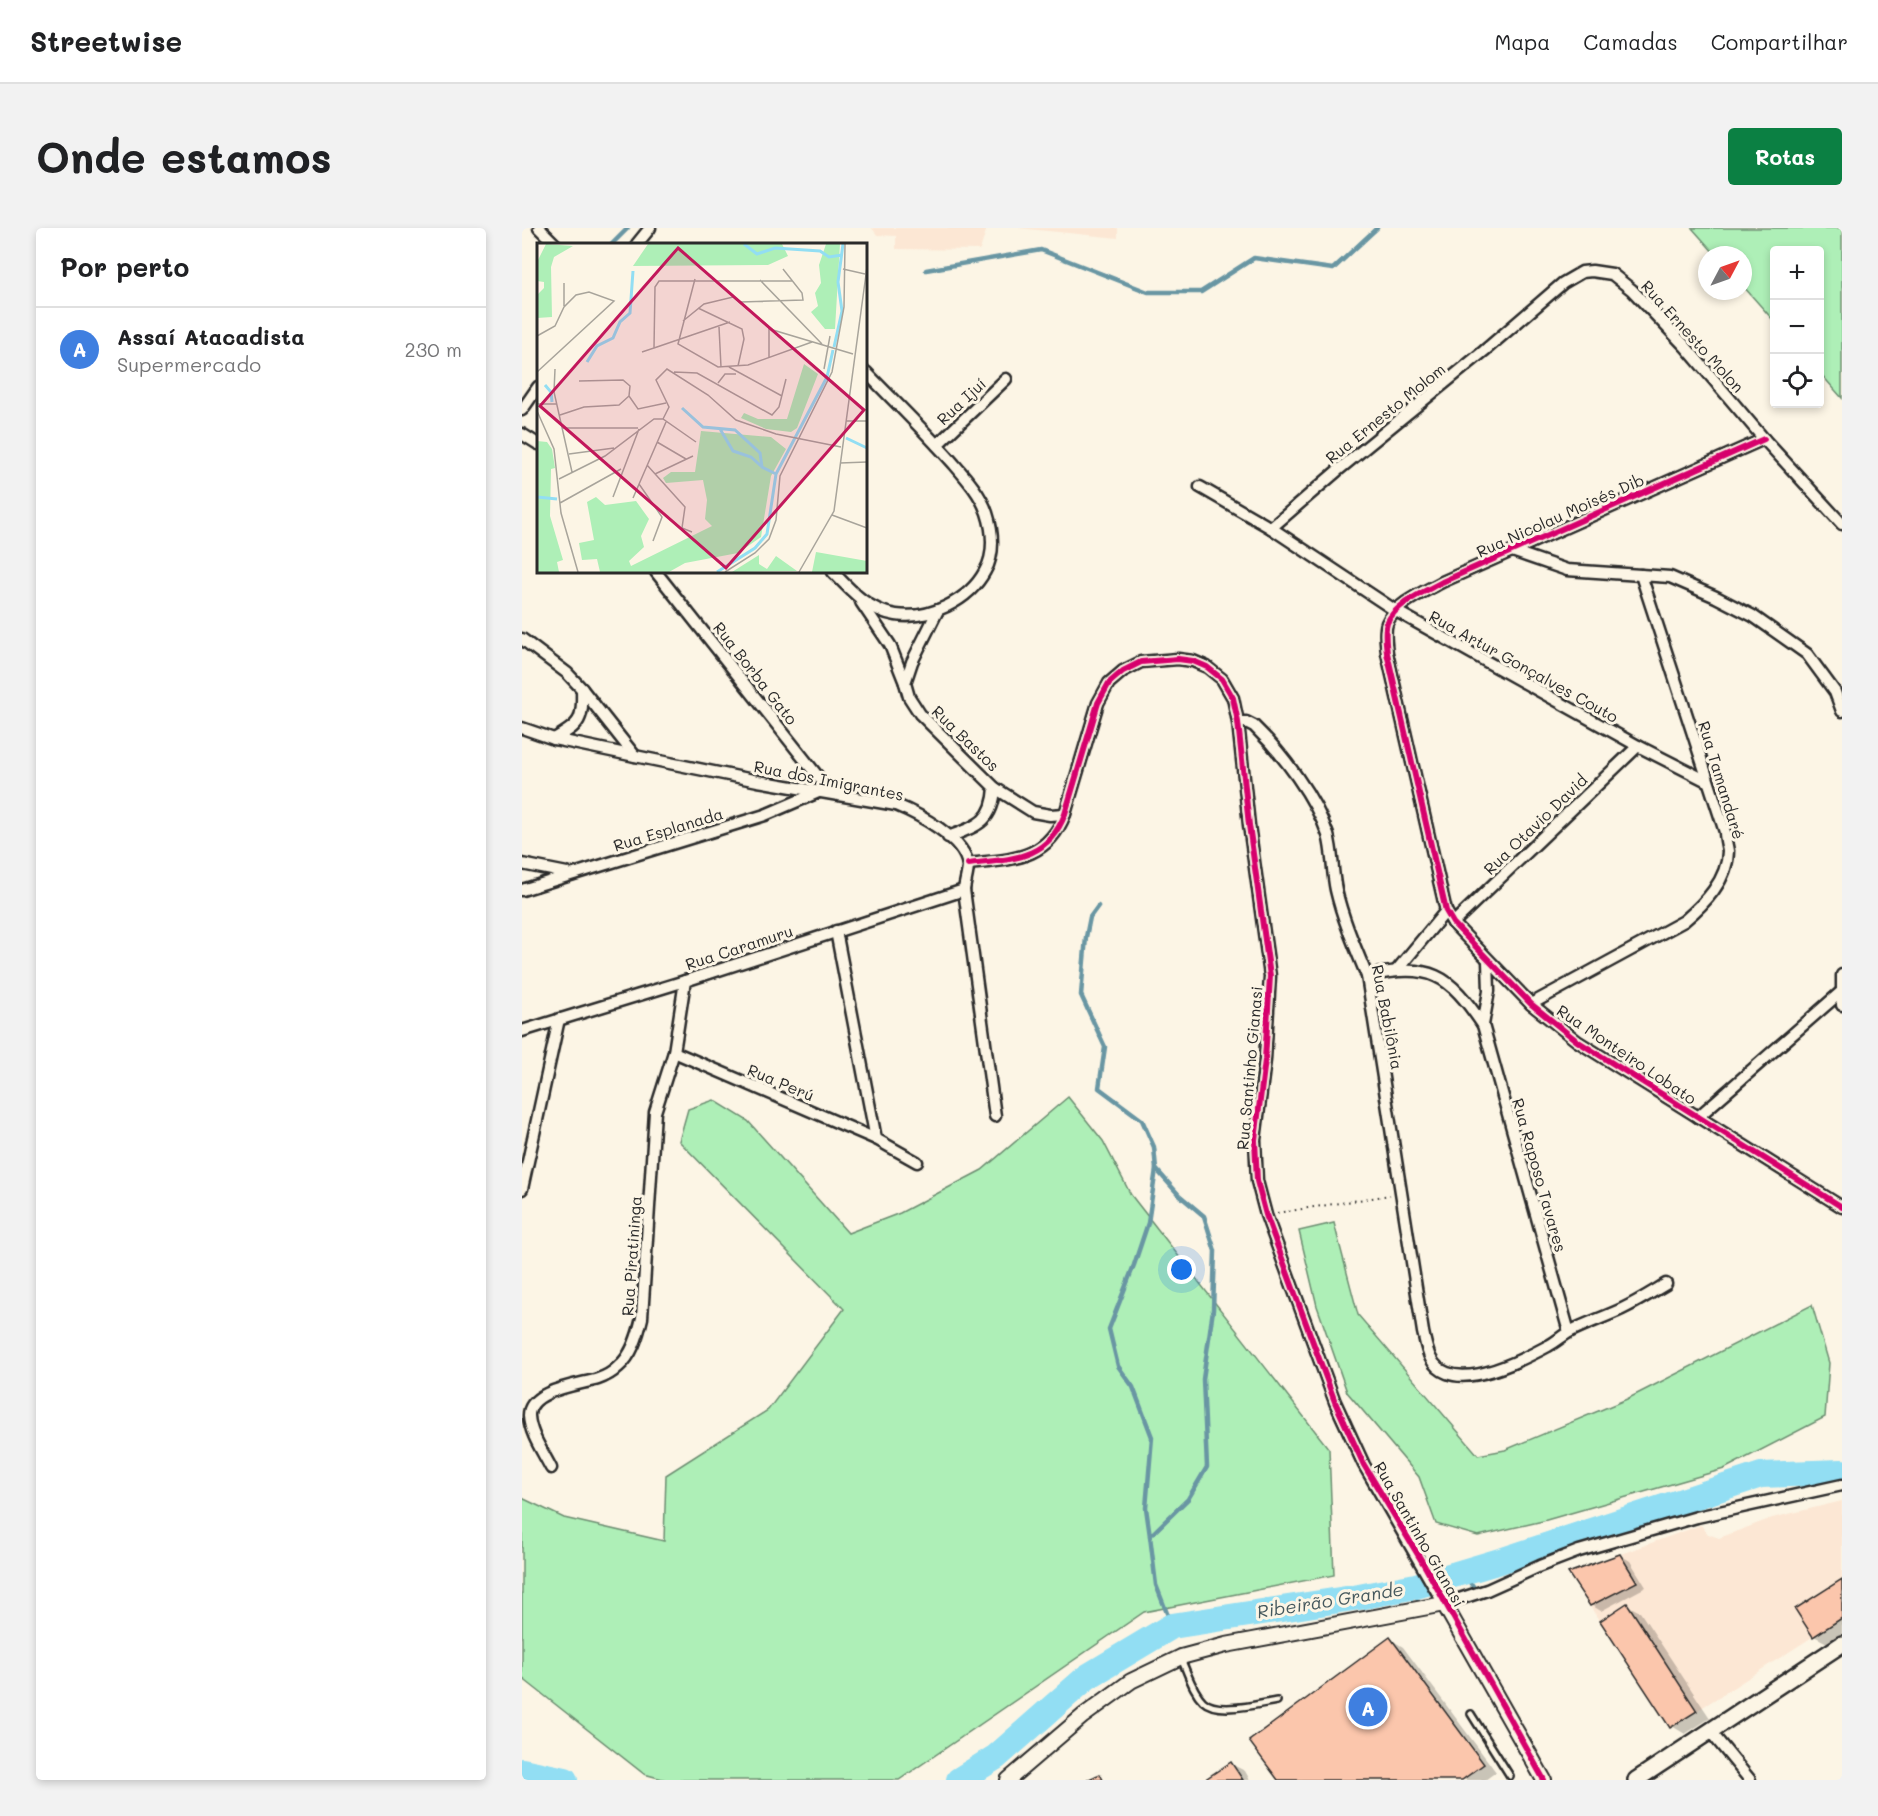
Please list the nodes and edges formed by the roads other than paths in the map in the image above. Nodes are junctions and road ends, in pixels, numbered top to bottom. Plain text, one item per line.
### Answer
1 (539, 228) edge
2 (650, 228) edge
3 (554, 243) edge
4 (638, 243) edge
5 (1582, 272) joint
6 (867, 373) edge
7 (1006, 379) dead end
8 (537, 388) edge
9 (522, 410) edge
10 (522, 434) edge
11 (1764, 439) junction
12 (537, 443) edge
13 (937, 445) junction
14 (1200, 487) dead end
15 (1842, 525) edge
16 (1271, 528) junction
17 (1512, 551) junction
18 (657, 573) edge
19 (834, 573) edge
20 (1641, 575) junction
21 (857, 597) junction
22 (938, 610) junction
23 (1396, 611) junction
24 (522, 639) edge
25 (905, 683) junction
26 (582, 689) junction
27 (1842, 711) edge
28 (1239, 722) junction
29 (522, 728) edge
30 (554, 739) junction
31 (1638, 746) junction
32 (635, 756) junction
33 (1707, 781) junction
34 (995, 788) junction
35 (826, 792) junction
36 (1065, 814) junction
37 (948, 837) junction
38 (522, 864) edge
39 (968, 864) junction
40 (571, 874) junction
41 (522, 890) edge
42 (964, 890) junction
43 (1446, 911) junction
44 (1453, 923) junction
45 (836, 931) junction
46 (1488, 961) junction
47 (1397, 970) junction
48 (1842, 975) edge
49 (1367, 976) junction
50 (685, 981) junction
51 (1841, 992) edge
52 (1531, 1004) junction
53 (1842, 1005) edge
54 (559, 1019) junction
55 (1483, 1025) junction
56 (522, 1030) edge
57 (674, 1052) junction
58 (995, 1116) dead end
59 (1698, 1117) junction
60 (876, 1139) junction
61 (916, 1162) dead end
62 (522, 1189) edge
63 (1842, 1207) edge
64 (1666, 1284) dead end
65 (1569, 1332) junction
66 (551, 1468) dead end
67 (1842, 1485) edge
68 (1442, 1599) junction
69 (1842, 1644) edge
70 (1181, 1658) junction
71 (1277, 1701) dead end
72 (1471, 1714) dead end
73 (1710, 1731) junction
74 (1510, 1776) dead end
75 (1008, 1780) edge
76 (1544, 1780) edge
77 (1636, 1780) edge
78 (1750, 1780) edge

1 - 3 street
2 - 4 street
5 - 11 street, Rua Ernesto Molon
5 - 16 street, Rua Ernesto Molom
6 - 13 street
7 - 13 street, Rua Ijuí
8 - 9 street
10 - 12 street
11 - 15 street, Rua Ernesto Molon
11 - 17 street, Rua Nicolau Moisés Dib
13 - 22 street
14 - 16 street
16 - 23 street, Rua Artur Gonçalves Couto
17 - 20 street
17 - 23 street, Rua Nicolau Moisés Dib
18 - 35 street, Rua Borba Gato
19 - 21 street
20 - 27 street
20 - 33 street, Rua Tamandaré
21 - 22 street
21 - 25 street, Rua Bastos
22 - 25 street
23 - 31 street, Rua Artur Gonçalves Couto
23 - 43 street, Rua Monteiro Lobato
24 - 26 street
25 - 34 street, Rua Bastos
26 - 30 street
26 - 32 street
28 - 36 street, Rua Santinho Gianasi
28 - 49 street, Rua Babilônia
28 - 68 street, Rua Santinho Gianasi
29 - 30 street, Rua dos Imigrantes
30 - 32 street, Rua dos Imigrantes
31 - 33 street, Rua Artur Gonçalves Couto
31 - 44 street, Rua Otavio David
32 - 35 street, Rua dos Imigrantes
33 - 52 street, Rua Tamandaré
34 - 36 street, Rua Bastos
34 - 37 street, Rua Bastos
35 - 37 street, Rua dos Imigrantes
35 - 40 street, Rua Esplanada
36 - 39 street, Rua Santinho Gianasi
37 - 39 street, Rua dos Imigrantes
38 - 40 street
39 - 42 street
40 - 41 street, Rua Esplanada
42 - 45 street, Rua Caramuru
42 - 58 street
43 - 44 street, Rua Monteiro Lobato
43 - 47 street
44 - 46 street, Rua Monteiro Lobato
45 - 50 street, Rua Caramuru
45 - 60 street
46 - 52 street, Rua Monteiro Lobato
46 - 55 street, Rua Raposo Tavares
47 - 49 street, Rua Raposo Tavares
47 - 55 street, Rua Raposo Tavares
48 - 51 street
49 - 65 street, Rua Babilônia
50 - 54 street, Rua Caramuru
50 - 57 street, Rua Piratininga
51 - 53 street
51 - 59 street
52 - 59 street, Rua Monteiro Lobato
54 - 56 street, Rua Caramuru
54 - 62 street
55 - 65 street, Rua Raposo Tavares
57 - 60 street, Rua Perú
57 - 66 street, Rua Piratininga
59 - 63 street, Rua Monteiro Lobato
60 - 61 street, Rua Perú
64 - 65 street
67 - 68 street
68 - 70 street
68 - 76 street, Rua Santinho Gianasi
69 - 73 main road
70 - 71 lane
70 - 75 street
72 - 74 lane
73 - 77 main road
73 - 78 street

